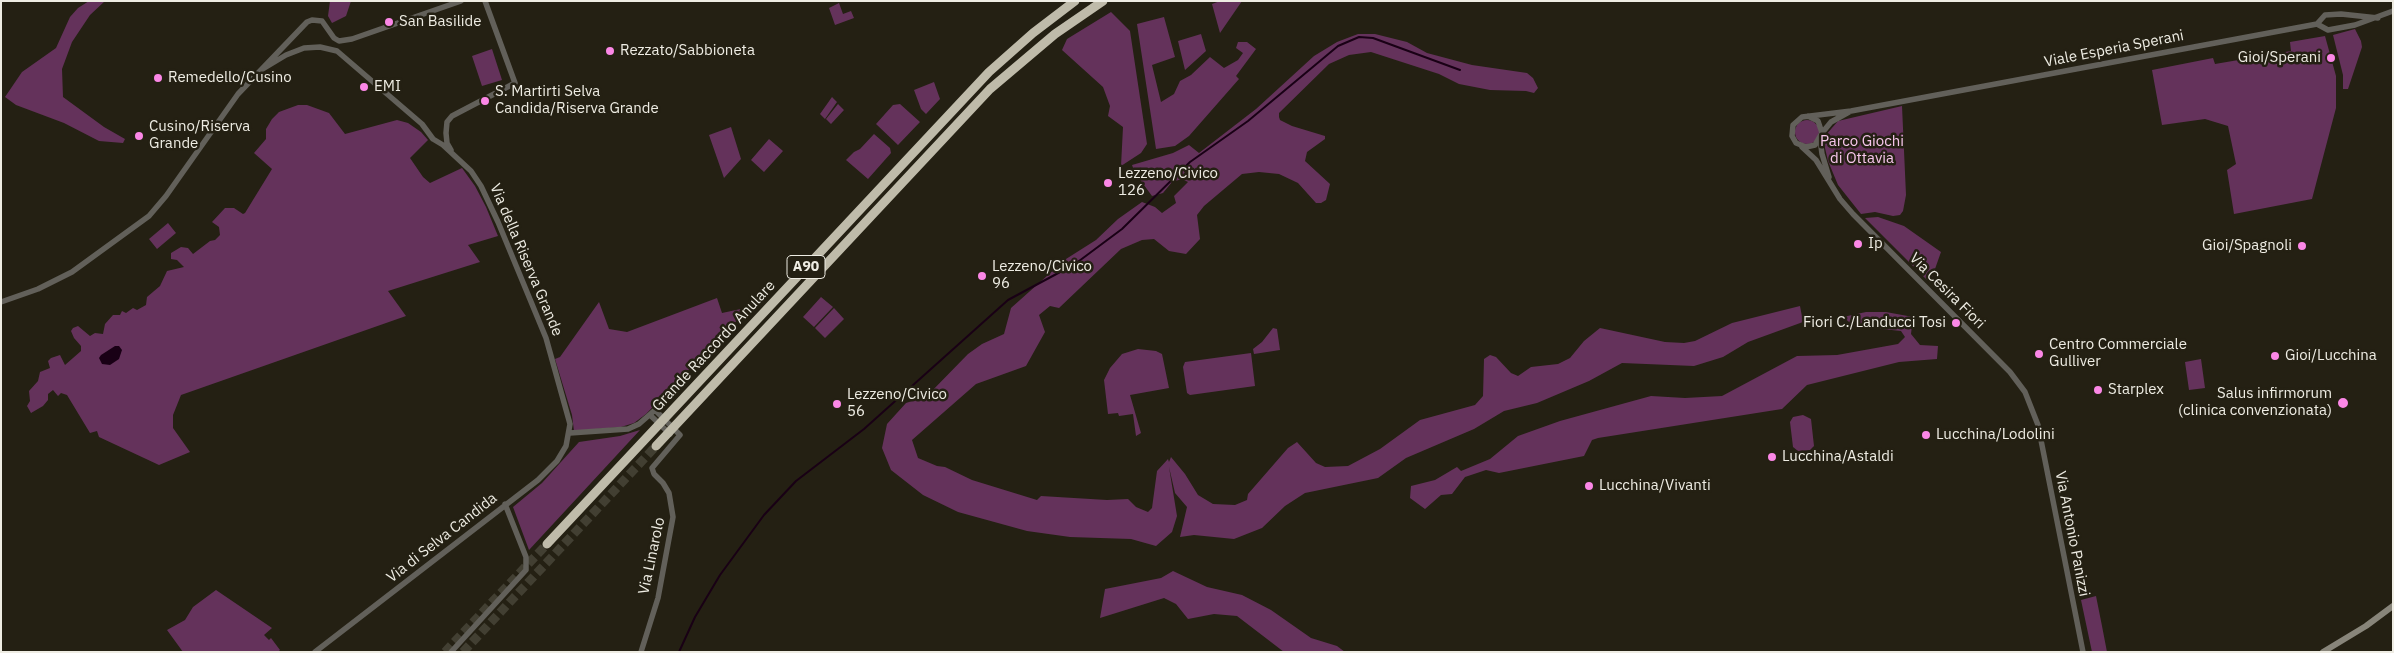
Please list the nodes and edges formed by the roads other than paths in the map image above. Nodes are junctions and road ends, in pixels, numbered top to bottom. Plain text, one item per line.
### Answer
1 (461, 1) edge
2 (485, 1) edge
3 (1075, 1) edge
4 (1103, 1) edge
5 (2393, 11) edge
6 (2378, 18) junction
7 (2317, 24) junction
8 (261, 70) junction
9 (1851, 111) junction
10 (1808, 116) junction
11 (1821, 136) junction
12 (1802, 146) junction
13 (457, 157) junction
14 (1831, 184) junction
15 (1, 302) edge
16 (2037, 421) joint
17 (570, 433) junction
18 (656, 446) tunnel mouth
19 (506, 504) junction
20 (547, 544) tunnel mouth
21 (2393, 606) edge
22 (315, 652) edge
23 (451, 652) edge
24 (640, 652) edge
25 (2082, 652) edge
26 (2324, 652) edge

1 - 8 street
2 - 13 street
3 - 20 highway, Grande Raccordo Anulare / A90
4 - 18 highway, Grande Raccordo Anulare / A90
5 - 6 street
6 - 7 street
6 - 7 street, Viale Esperia Sperani
7 - 9 street, Viale Esperia Sperani
8 - 13 street, Via della Riserva Grande
8 - 15 street
9 - 10 street, Viale Esperia Sperani
9 - 11 street, Viale Esperia Sperani
10 - 11 street
10 - 12 street
11 - 12 street
11 - 14 street, Via Cesira Fiori
12 - 14 street, Via Cesira Fiori
13 - 17 street, Via della Riserva Grande
14 - 16 street, Via Cesira Fiori
16 - 25 street, Via Antonio Panizzi
17 - 19 street, Via di Selva Candida
17 - 24 street, Via Linarolo
19 - 22 street, Via di Selva Candida
19 - 23 street
21 - 26 main road

